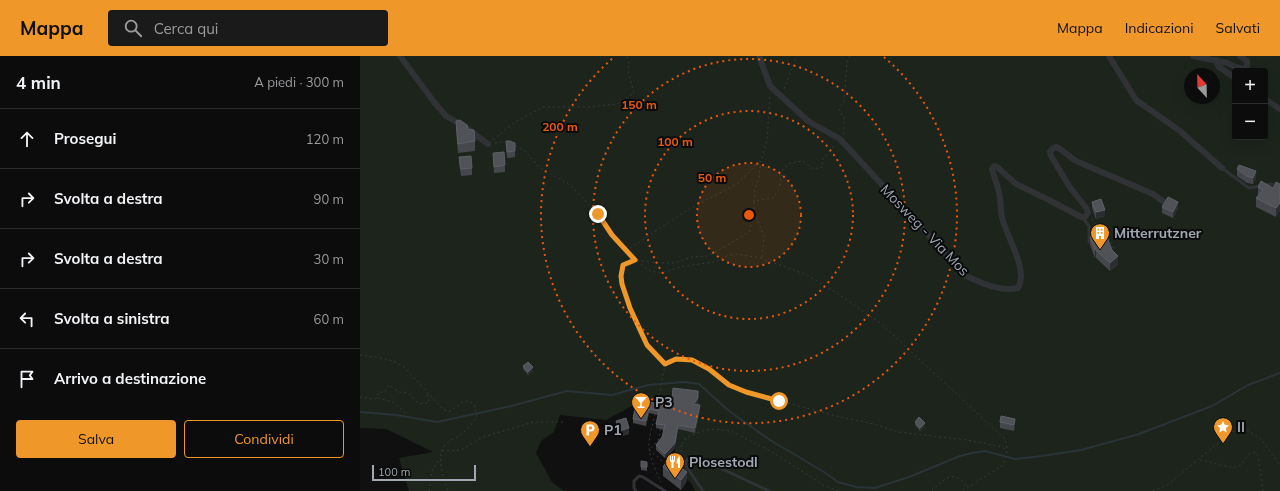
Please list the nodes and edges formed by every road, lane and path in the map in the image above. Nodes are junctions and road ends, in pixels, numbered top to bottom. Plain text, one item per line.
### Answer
1 (400, 56) edge
2 (627, 56) edge
3 (759, 56) edge
4 (797, 56) edge
5 (850, 56) edge
6 (1109, 56) edge
7 (1193, 56) edge
8 (1240, 56) edge
9 (1216, 60) junction
10 (1232, 76) edge
11 (770, 86) junction
12 (781, 97) junction
13 (1268, 101) edge
14 (1280, 109) edge
15 (840, 139) junction
16 (488, 144) junction
17 (761, 160) junction
18 (1222, 168) joint
19 (1272, 184) dead end
20 (1164, 202) edge
21 (754, 203) junction
22 (754, 211) junction
23 (1084, 216) junction
24 (1089, 242) edge
25 (1114, 250) edge
26 (626, 252) junction
27 (761, 258) junction
28 (635, 260) junction
29 (360, 355) edge
30 (665, 364) junction
31 (426, 391) junction
32 (360, 397) edge
33 (377, 398) junction
34 (405, 412) dead end
35 (564, 422) dead end
36 (661, 429) edge
37 (682, 444) junction
38 (649, 450) junction
39 (1007, 450) junction
40 (442, 451) junction
41 (440, 457) junction
42 (1199, 460) junction
43 (1280, 465) edge
44 (688, 469) junction
45 (966, 487) junction
46 (663, 490) edge
47 (429, 491) edge
48 (448, 491) edge
49 (636, 491) edge
50 (703, 491) edge
51 (769, 491) edge
52 (838, 491) edge
53 (932, 491) edge
54 (963, 491) edge
55 (1153, 491) edge
56 (1263, 491) edge

1 - 16 street
2 - 16 path
3 - 11 street, Mosweg - Via Mos
4 - 12 path
5 - 15 path
6 - 18 street
7 - 9 street
8 - 9 street
9 - 10 street
11 - 12 street, Mosweg - Via Mos
11 - 17 path
12 - 15 street, Mosweg - Via Mos
13 - 14 street
15 - 21 path
15 - 23 street, Mosweg - Via Mos
16 - 26 path
17 - 21 path
17 - 26 path
18 - 19 lane
20 - 23 street
21 - 22 path
22 - 27 path
22 - 28 path
23 - 24 lane
23 - 25 path
26 - 28 path
27 - 28 path
27 - 39 path
28 - 30 path
29 - 31 path
30 - 38 path
30 - 39 path
31 - 33 path
31 - 40 path
32 - 33 path
33 - 34 path
35 - 40 path
36 - 38 path
37 - 38 path
37 - 44 path
37 - 52 path
38 - 46 path
39 - 45 path
40 - 41 path
41 - 47 path
41 - 48 path
42 - 43 path
42 - 55 path
42 - 56 path
44 - 50 lane
44 - 51 lane
45 - 53 path
45 - 54 path
46 - 49 lane

